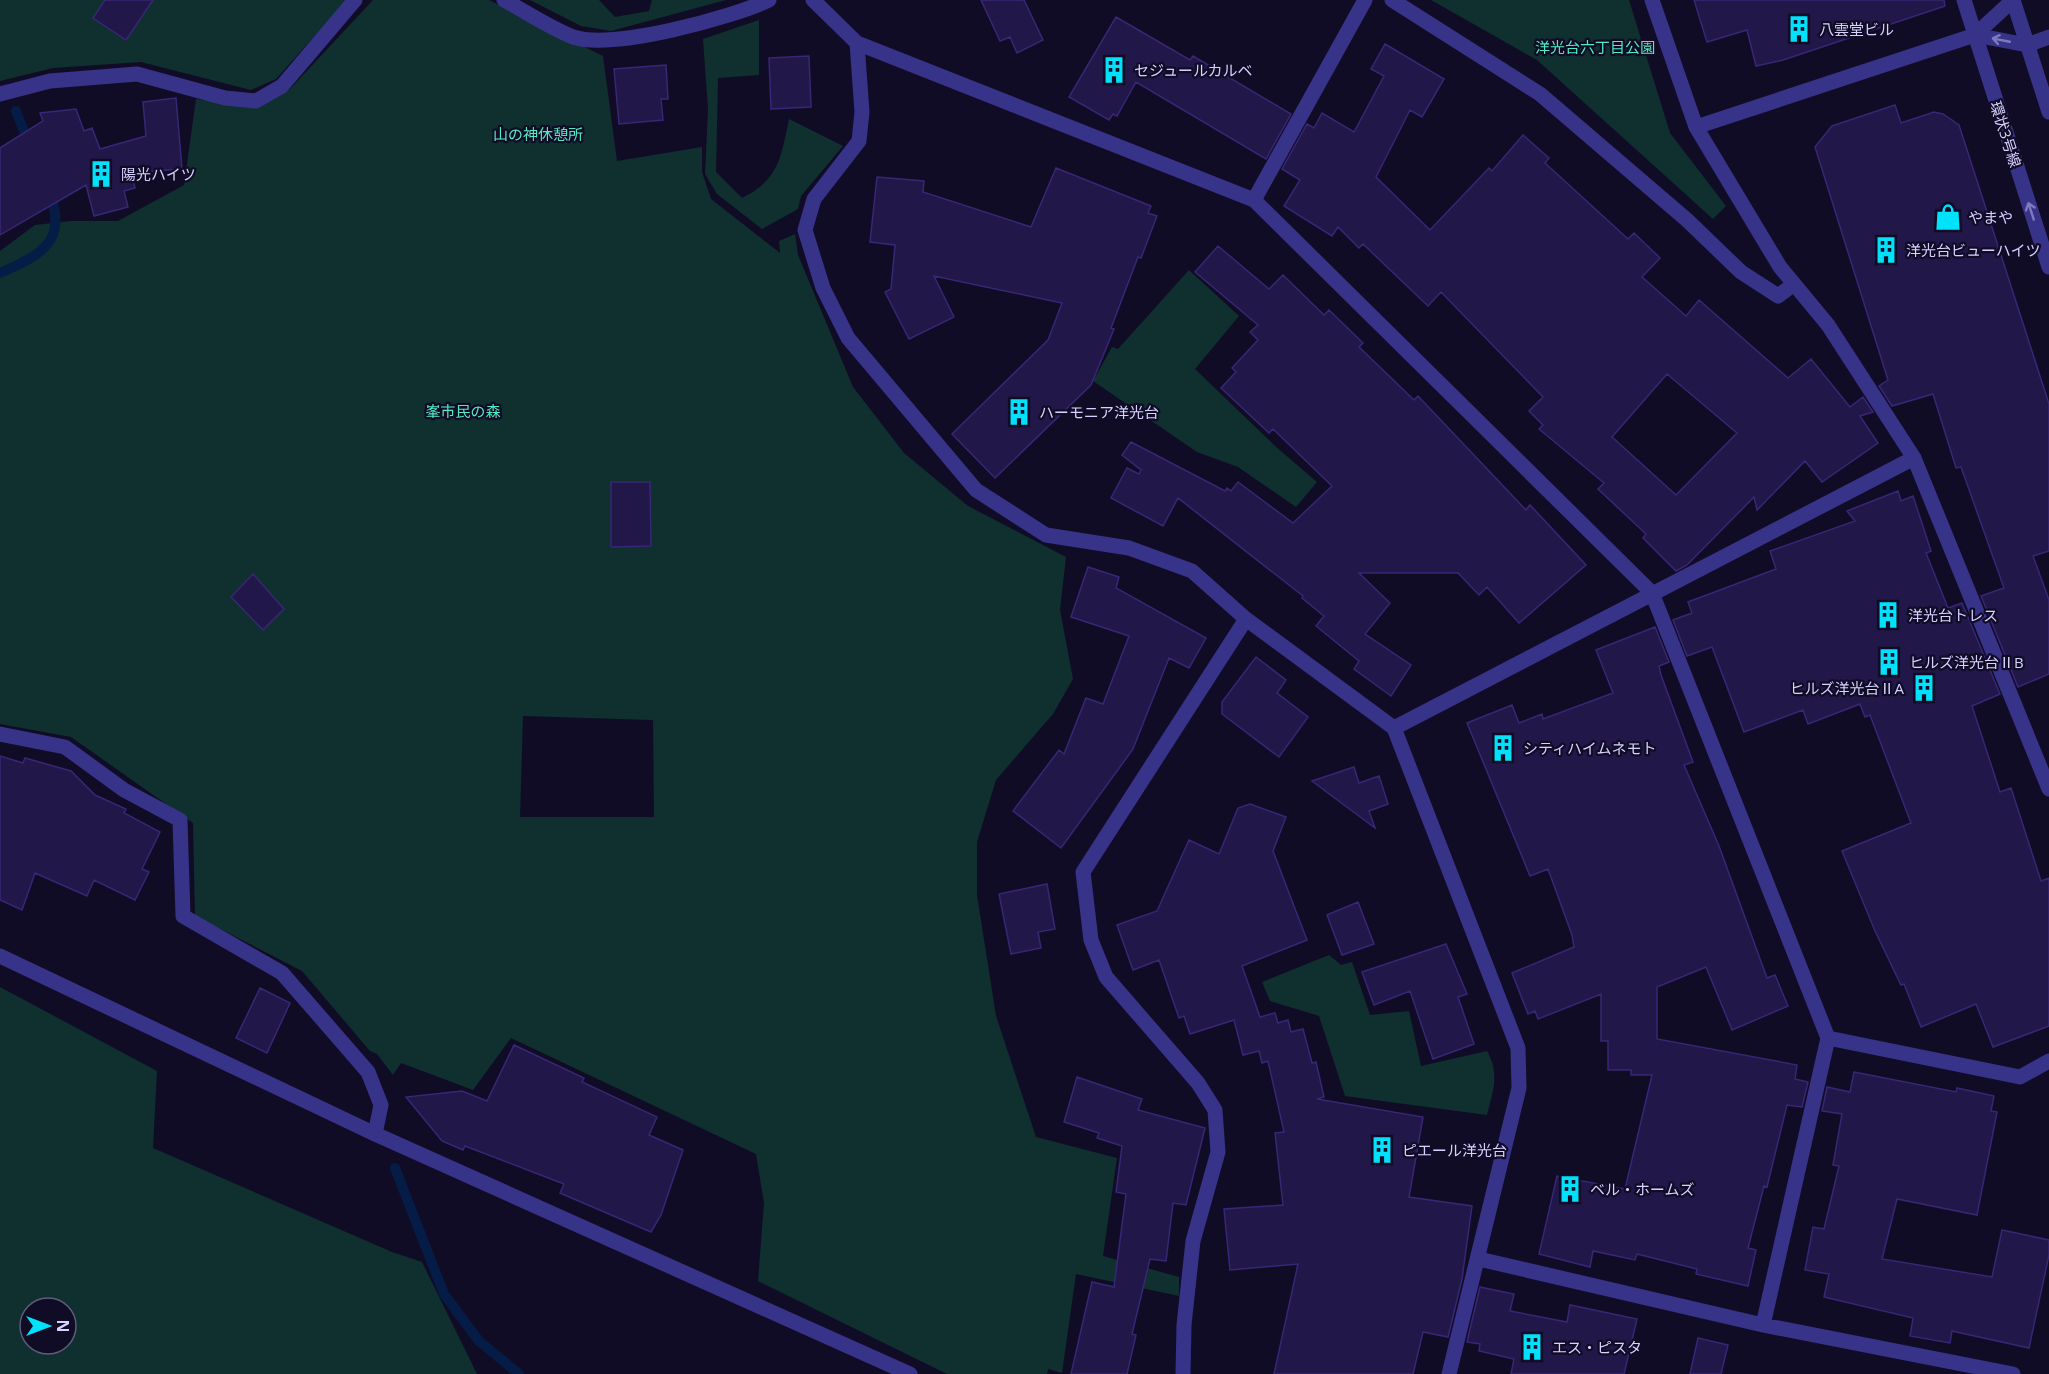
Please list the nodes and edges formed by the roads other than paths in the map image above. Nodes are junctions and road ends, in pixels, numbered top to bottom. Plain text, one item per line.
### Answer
1 (355, 0) edge
2 (504, 0) edge
3 (770, 0) edge
4 (813, 0) edge
5 (1365, 0) edge
6 (1392, 0) edge
7 (1652, 0) edge
8 (1964, 0) edge
9 (2013, 0) edge
10 (1975, 35) junction
11 (2049, 37) edge
12 (857, 43) junction
13 (2027, 45) junction
14 (0, 94) edge
15 (2049, 112) edge
16 (1696, 127) junction
17 (1254, 200) junction
18 (2049, 267) edge
19 (1794, 284) junction
20 (1914, 458) junction
21 (1653, 593) junction
22 (1246, 619) junction
23 (1394, 728) junction
24 (0, 734) edge
25 (2049, 789) edge
26 (0, 956) edge
27 (1828, 1038) junction
28 (2049, 1061) edge
29 (375, 1134) junction
30 (1479, 1259) junction
31 (1763, 1325) junction
32 (910, 1374) edge
33 (1183, 1374) edge
34 (1449, 1374) edge
35 (2013, 1374) edge

1 - 14 street
2 - 3 street
4 - 12 street
5 - 17 street
6 - 19 street
7 - 16 street
8 - 10 street, 環状3号線
9 - 10 street
9 - 13 street
13 -> 10 street
10 - 16 street
18 -> 10 street, 環状3号線
11 - 13 street
12 - 17 street
12 - 22 street
13 - 15 street
16 - 19 street
17 - 21 street
19 - 20 street
20 - 21 street
20 - 25 street
21 - 23 street
21 - 27 street
22 - 23 street
22 - 33 street
23 - 30 street
24 - 29 street
26 - 29 street
27 - 28 street
27 - 31 street
29 - 32 street
30 - 31 street
30 - 34 street
31 - 35 street

